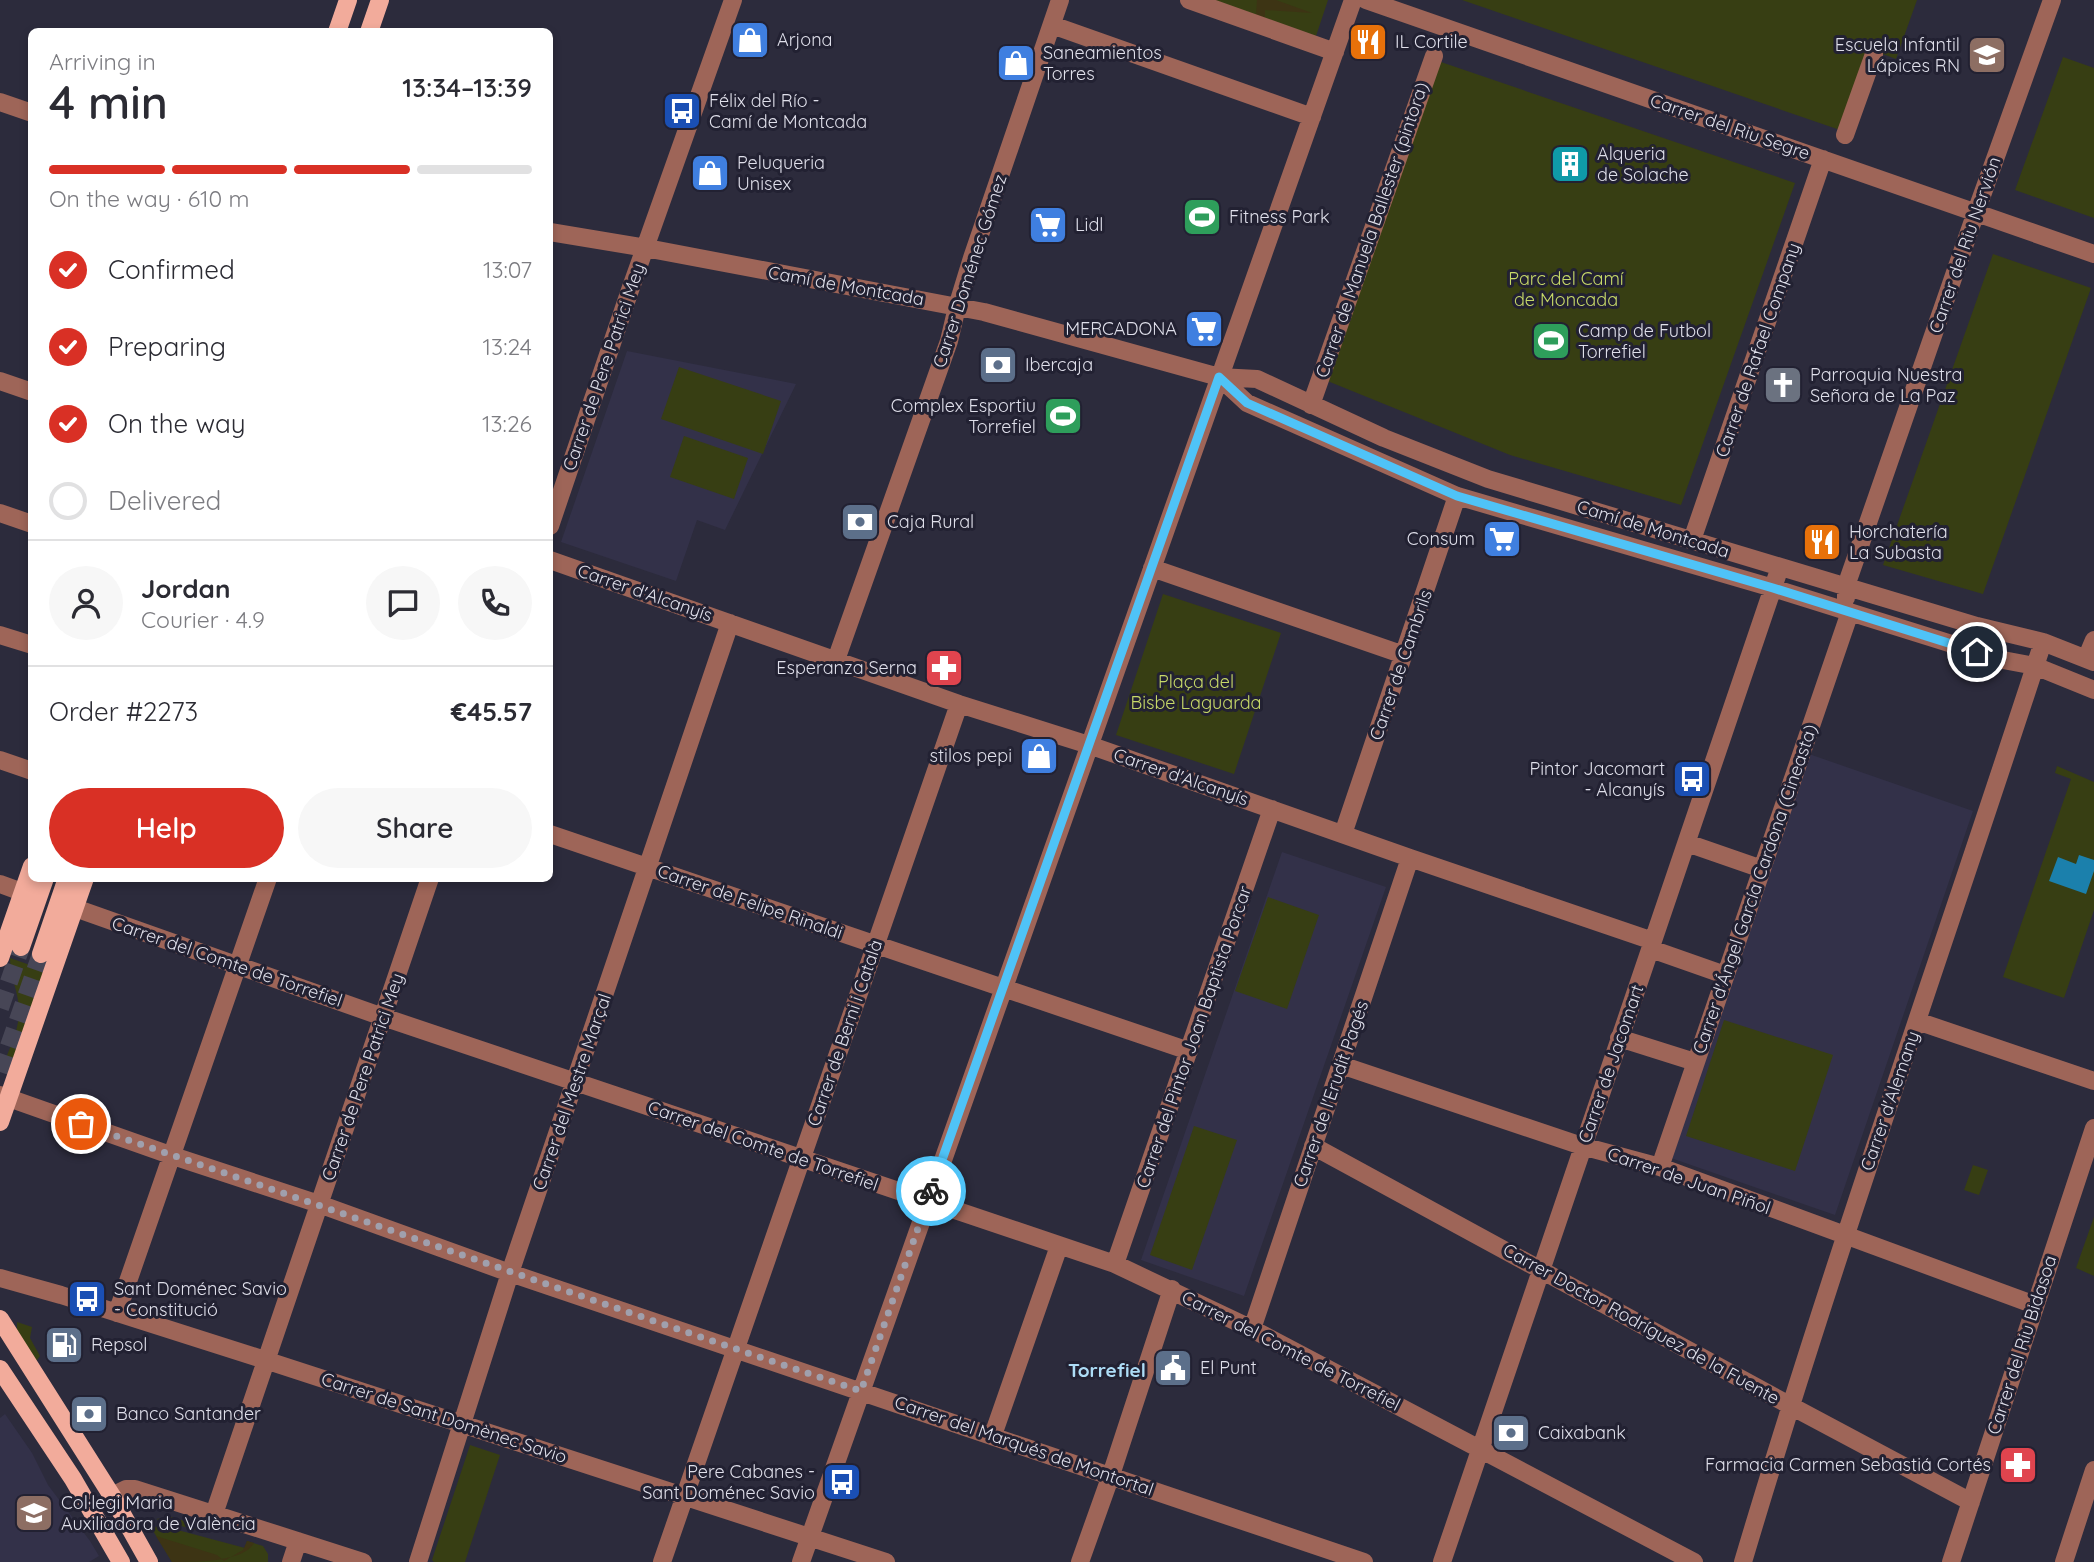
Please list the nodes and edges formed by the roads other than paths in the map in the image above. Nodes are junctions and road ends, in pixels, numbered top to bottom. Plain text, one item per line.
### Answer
1 (348, 0) edge
2 (380, 0) edge
3 (733, 0) edge
4 (1060, 0) edge
5 (1189, 0) edge
6 (1353, 0) edge
7 (1366, 0) edge
8 (2052, 0) edge
9 (1052, 24) junction
10 (338, 28) edge
11 (370, 28) edge
12 (1335, 52) junction
13 (1874, 54) dead end
14 (1434, 56) dead end
15 (0, 102) edge
16 (28, 112) edge
17 (1312, 117) junction
18 (1845, 135) dead end
19 (1824, 159) junction
20 (1976, 212) junction
21 (553, 232) edge
22 (646, 248) junction
23 (2094, 254) edge
24 (957, 307) junction
25 (1219, 377) junction
26 (0, 381) edge
27 (28, 391) edge
28 (1311, 405) junction
29 (1457, 496) junction
30 (0, 513) edge
31 (553, 517) edge
32 (28, 523) edge
33 (1692, 540) junction
34 (553, 561) edge
35 (1780, 567) junction
36 (1152, 568) junction
37 (1846, 586) junction
38 (1773, 588) junction
39 (1848, 611) junction
40 (730, 623) junction
41 (0, 635) edge
42 (2094, 639) edge
43 (2043, 642) junction
44 (28, 644) edge
45 (1404, 655) junction
46 (836, 660) junction
47 (2090, 660) edge
48 (2035, 666) junction
49 (2094, 690) edge
50 (959, 704) junction
51 (1089, 745) junction
52 (0, 760) edge
53 (28, 770) edge
54 (1272, 809) junction
55 (1343, 834) junction
56 (553, 835) edge
57 (1687, 843) junction
58 (1410, 858) junction
59 (648, 867) junction
60 (1762, 869) junction
61 (28, 876) edge
62 (44, 882) edge
63 (66, 882) edge
64 (84, 882) edge
65 (267, 882) edge
66 (429, 882) edge
67 (0, 884) edge
68 (22, 892) junction
69 (75, 908) junction
70 (875, 944) junction
71 (1652, 945) junction
72 (21, 947) tunnel mouth
73 (41, 954) tunnel mouth
74 (0, 958) edge
75 (238, 967) junction
76 (1725, 975) junction
77 (1003, 988) junction
78 (383, 1017) junction
79 (1917, 1021) junction
80 (1619, 1038) junction
81 (1189, 1051) junction
82 (1695, 1062) junction
83 (1341, 1065) junction
84 (2094, 1081) edge
85 (576, 1082) junction
86 (4, 1096) edge
87 (0, 1122) edge
88 (2094, 1128) edge
89 (1312, 1146) junction
90 (1582, 1146) junction
91 (173, 1156) junction
92 (802, 1159) junction
93 (1660, 1167) junction
94 (928, 1203) junction
95 (319, 1204) junction
96 (1844, 1235) junction
97 (1059, 1246) junction
98 (1115, 1264) junction
99 (1542, 1269) junction
100 (510, 1273) junction
101 (0, 1278) edge
102 (1172, 1289) junction
103 (2035, 1305) junction
104 (117, 1313) junction
105 (0, 1320) edge
106 (1252, 1329) junction
107 (736, 1349) junction
108 (265, 1360) junction
109 (0, 1369) edge
110 (861, 1391) junction
111 (1789, 1405) junction
112 (462, 1424) junction
113 (993, 1435) junction
114 (1480, 1450) junction
115 (2094, 1469) edge
116 (1111, 1475) junction
117 (112, 1496) junction
118 (685, 1496) junction
119 (1971, 1502) junction
120 (214, 1514) junction
121 (809, 1537) junction
122 (298, 1541) junction
123 (121, 1562) edge
124 (149, 1562) edge
125 (291, 1562) edge
126 (363, 1562) edge
127 (418, 1562) edge
128 (662, 1562) edge
129 (800, 1562) edge
130 (886, 1562) edge
131 (1080, 1562) edge
132 (1364, 1562) edge
133 (1442, 1562) edge
134 (1695, 1562) edge
135 (1743, 1562) edge
136 (1951, 1562) edge
137 (2064, 1562) edge

1 - 10 main road
2 - 11 main road
3 - 22 street, Carrer de Pere Patrici Mey
4 - 9 street, Carrer Doménec Gómez
5 - 12 street
6 - 12 street
7 - 19 street, Carrer del Riu Segre
8 - 20 street, Carrer del Riu Nervión
9 - 17 street
9 - 24 street, Carrer Doménec Gómez
12 - 17 street
13 - 18 street
14 - 28 street, Carrer de Manuela Ballester (pintora)
15 - 16 street
17 - 25 street
19 - 20 street, Carrer del Riu Segre
19 - 33 street, Carrer de Rafael Company
20 - 23 street, Carrer del Riu Segre
20 - 37 street, Carrer del Riu Nervión
21 - 22 street, Camí de Montcada
22 - 24 street, Camí de Montcada
22 - 31 street, Carrer de Pere Patrici Mey
24 - 25 street, Camí de Montcada
24 - 46 street, Carrer Doménec Gómez
25 - 28 street, Camí de Montcada
25 - 29 street, Camí de Montcada
25 - 36 street
26 - 27 street
28 - 33 street, Camí de Montcada
29 - 38 street, Camí de Montcada
29 - 45 street, Carrer de Cambrils
30 - 32 street
33 - 35 street, Camí de Montcada
34 - 40 street, Carrer d'Alcanyís
35 - 37 street, Camí de Montcada
35 - 38 street, Carrer de Jacomart
36 - 45 street
36 - 51 street
37 - 39 street, Carrer del Riu Nervión
37 - 43 street, Camí de Montcada
38 - 39 street, Camí de Montcada
38 - 57 street, Carrer de Jacomart
39 - 48 street, Camí de Montcada
39 - 60 street, Carrer d'Ángel García Cardona (Cineasta)
40 - 46 street, Carrer d'Alcanyís
40 - 59 street, Carrer del Mestre Marçal
41 - 44 street
42 - 47 street
43 - 47 street, Camí de Montcada
43 - 48 street, Carrer d'Alemany
45 - 55 street, Carrer de Cambrils
46 - 50 street, Carrer d'Alcanyís
48 - 49 street, Camí de Montcada
48 - 79 street, Carrer d'Alemany
50 - 51 street, Carrer d'Alcanyís
50 - 70 street, Carrer de Berni i Català
51 - 54 street, Carrer d'Alcanyís
51 - 77 street
52 - 53 street
54 - 55 street, Carrer d'Alcanyís
54 - 81 street, Carrer del Pintor Joan Baptista Porcar
55 - 58 street, Carrer d'Alcanyís
56 - 59 street, Carrer de Felipe Rinaldi
57 - 60 street
57 - 71 street, Carrer de Jacomart
58 - 71 street, Carrer d'Alcanyís
58 - 83 street, Carrer de l'Erudit Pagés
59 - 70 street, Carrer de Felipe Rinaldi
59 - 85 street, Carrer del Mestre Marçal
60 - 76 street, Carrer d'Ángel García Cardona (Cineasta)
61 - 68 main road
62 - 72 main road
63 - 73 main road
64 - 69 main road
65 - 75 street
66 - 78 street, Carrer de Pere Patrici Mey
67 - 68 street
68 - 74 main road
69 - 75 street, Carrer del Comte de Torrefiel
69 - 86 main road
70 - 77 street, Carrer de Felipe Rinaldi
70 - 92 street, Carrer de Berni i Català
71 - 76 street, Carrer d'Alcanyís
71 - 80 street, Carrer de Jacomart
75 - 78 street, Carrer del Comte de Torrefiel
75 - 91 street
76 - 82 street, Carrer d'Ángel García Cardona (Cineasta)
77 - 81 street, Carrer de Felipe Rinaldi
77 - 94 street
78 - 85 street, Carrer del Comte de Torrefiel
78 - 95 street, Carrer de Pere Patrici Mey
79 - 84 street
79 - 96 street, Carrer d'Alemany
80 - 82 street
80 - 90 street, Carrer de Jacomart
81 - 98 street, Carrer del Pintor Joan Baptista Porcar
82 - 93 street, Carrer d'Ángel García Cardona (Cineasta)
83 - 89 street, Carrer de l'Erudit Pagés
83 - 90 street, Carrer de Juan Piñol
85 - 92 street, Carrer del Comte de Torrefiel
85 - 100 street, Carrer del Mestre Marçal
86 - 87 main road
86 - 91 street, Carrer del Marqués de Montortal
88 - 103 street, Carrer del Riu Bidasoa
89 - 99 street, Carrer Doctor Rodríguez de la Fuente
89 - 106 street, Carrer de l'Erudit Pagés
90 - 93 street, Carrer de Juan Piñol
90 - 99 street, Carrer de Jacomart
91 - 95 street, Carrer del Marqués de Montortal
91 - 104 street
92 - 94 street, Carrer del Comte de Torrefiel
92 - 107 street, Carrer de Berni i Català
93 - 96 street, Carrer de Juan Piñol
94 - 97 street, Carrer del Comte de Torrefiel
94 - 110 street
95 - 100 street, Carrer del Marqués de Montortal
95 - 108 street, Carrer de Pere Patrici Mey
96 - 103 street, Carrer de Juan Piñol
96 - 111 street, Carrer d'Alemany
97 - 98 street, Carrer del Comte de Torrefiel
97 - 113 street
98 - 102 street, Carrer del Comte de Torrefiel
99 - 111 street, Carrer Doctor Rodríguez de la Fuente
99 - 114 street, Carrer de Jacomart
100 - 107 street, Carrer del Marqués de Montortal
100 - 112 street, Carrer del Mestre Marçal
101 - 104 street, Carrer de Sant Domènec Savio
102 - 106 street, Carrer del Comte de Torrefiel
102 - 116 street
103 - 119 street, Carrer del Riu Bidasoa
104 - 108 street, Carrer de Sant Domènec Savio
105 - 117 main road
106 - 114 street, Carrer del Comte de Torrefiel
107 - 110 street, Carrer del Marqués de Montortal
107 - 118 street, Carrer de Berni i Català
108 - 112 street, Carrer de Sant Domènec Savio
108 - 120 street, Carrer de Pere Patrici Mey
109 - 123 main road
110 - 113 street, Carrer del Marqués de Montortal
110 - 121 street
111 - 119 street, Carrer Doctor Rodríguez de la Fuente
111 - 135 street, Carrer d'Alemany
112 - 118 street, Carrer de Sant Domènec Savio
112 - 127 street, Carrer del Mestre Marçal
113 - 116 street, Carrer del Marqués de Montortal
114 - 133 street, Carrer de Jacomart
114 - 134 street, Carrer del Comte de Torrefiel
115 - 137 street
116 - 131 street
116 - 132 street, Carrer del Marqués de Montortal
117 - 120 street
117 - 124 main road
118 - 121 street, Carrer de Sant Domènec Savio
118 - 128 street, Carrer de Berni i Català
119 - 136 street, Carrer del Riu Bidasoa
120 - 122 street
121 - 129 street
121 - 130 street, Carrer de Sant Domènec Savio
122 - 125 street
122 - 126 street

